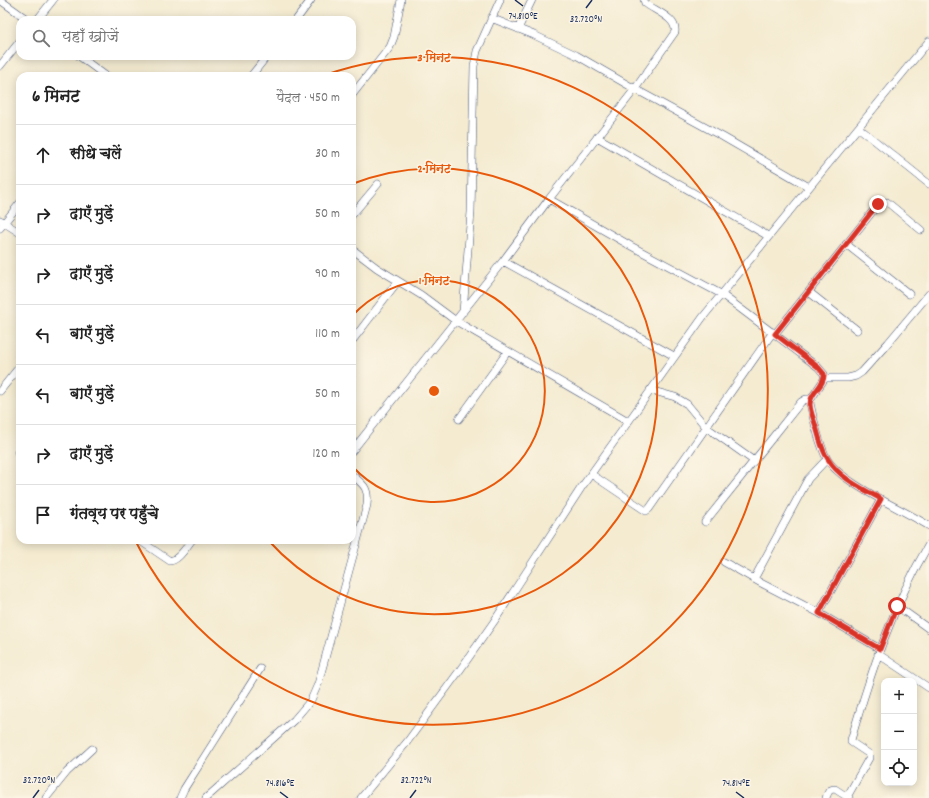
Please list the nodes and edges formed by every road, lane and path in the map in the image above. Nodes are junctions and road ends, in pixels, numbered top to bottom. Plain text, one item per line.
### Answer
1 (0, 0) edge
2 (53, 0) edge
3 (312, 0) edge
4 (401, 0) edge
5 (500, 0) edge
6 (532, 0) edge
7 (644, 0) edge
8 (22, 16) edge
9 (40, 16) edge
10 (299, 16) edge
11 (491, 18) junction
12 (518, 29) junction
13 (929, 41) edge
14 (16, 47) edge
15 (84, 60) edge
16 (264, 60) edge
17 (0, 65) edge
18 (101, 72) edge
19 (255, 72) edge
20 (635, 89) junction
21 (356, 90) edge
22 (859, 128) junction
23 (597, 137) junction
24 (378, 184) dead end
25 (929, 184) edge
26 (809, 187) junction
27 (550, 199) junction
28 (16, 208) edge
29 (356, 210) edge
30 (2, 224) edge
31 (921, 230) dead end
32 (16, 232) edge
33 (768, 236) junction
34 (846, 244) junction
35 (356, 252) edge
36 (503, 261) junction
37 (398, 281) junction
38 (809, 292) junction
39 (721, 294) junction
40 (909, 294) dead end
41 (929, 294) edge
42 (463, 312) junction
43 (456, 320) junction
44 (856, 330) dead end
45 (774, 333) junction
46 (356, 336) edge
47 (508, 351) junction
48 (674, 356) junction
49 (16, 371) edge
50 (825, 378) junction
51 (650, 390) junction
52 (0, 391) edge
53 (811, 399) junction
54 (459, 419) dead end
55 (628, 421) junction
56 (706, 428) junction
57 (356, 446) edge
58 (827, 458) junction
59 (752, 459) junction
60 (591, 474) junction
61 (356, 478) edge
62 (881, 499) junction
63 (705, 522) dead end
64 (929, 526) edge
65 (145, 544) edge
66 (189, 544) edge
67 (356, 544) edge
68 (356, 544) edge
69 (929, 544) edge
70 (724, 562) dead end
71 (754, 579) junction
72 (897, 606) junction
73 (819, 613) junction
74 (929, 629) edge
75 (879, 652) junction
76 (260, 669) dead end
77 (929, 688) edge
78 (92, 749) dead end
79 (848, 797) edge
80 (46, 798) edge
81 (180, 798) edge
82 (206, 798) edge
83 (361, 798) edge
84 (826, 798) edge

1 - 8 street
2 - 9 street
3 - 10 street
4 - 21 street
5 - 11 street
6 - 12 street
7 - 20 street
11 - 12 street
11 - 42 street
12 - 20 street
13 - 22 street
14 - 17 street
15 - 18 street
16 - 19 street
20 - 23 street
20 - 26 street
22 - 25 street
22 - 26 street
23 - 27 street
23 - 33 street
24 - 29 street
26 - 33 street
27 - 36 street
27 - 39 street
28 - 30 street
30 - 32 street
31 - 34 street
33 - 39 street
34 - 38 street
34 - 40 street
35 - 37 street
36 - 42 street
36 - 48 street
37 - 43 street
37 - 46 street
38 - 44 street
38 - 45 street
39 - 45 street
39 - 48 street
41 - 50 street
42 - 43 street
43 - 47 street
43 - 57 street
45 - 50 street
45 - 56 street
47 - 54 street
47 - 55 street
48 - 51 street
49 - 52 street
50 - 53 street
51 - 55 street
51 - 56 street
53 - 58 street
53 - 59 street
55 - 60 street
56 - 59 street
56 - 60 street
58 - 62 street
58 - 71 street
59 - 63 street
60 - 83 street
61 - 68 street
62 - 64 street
62 - 73 street
65 - 66 street
67 - 82 street
69 - 72 street
70 - 71 street
71 - 73 street
72 - 74 street
72 - 75 street
73 - 75 street
75 - 77 street
75 - 79 street
76 - 81 street
78 - 80 street
79 - 84 street

